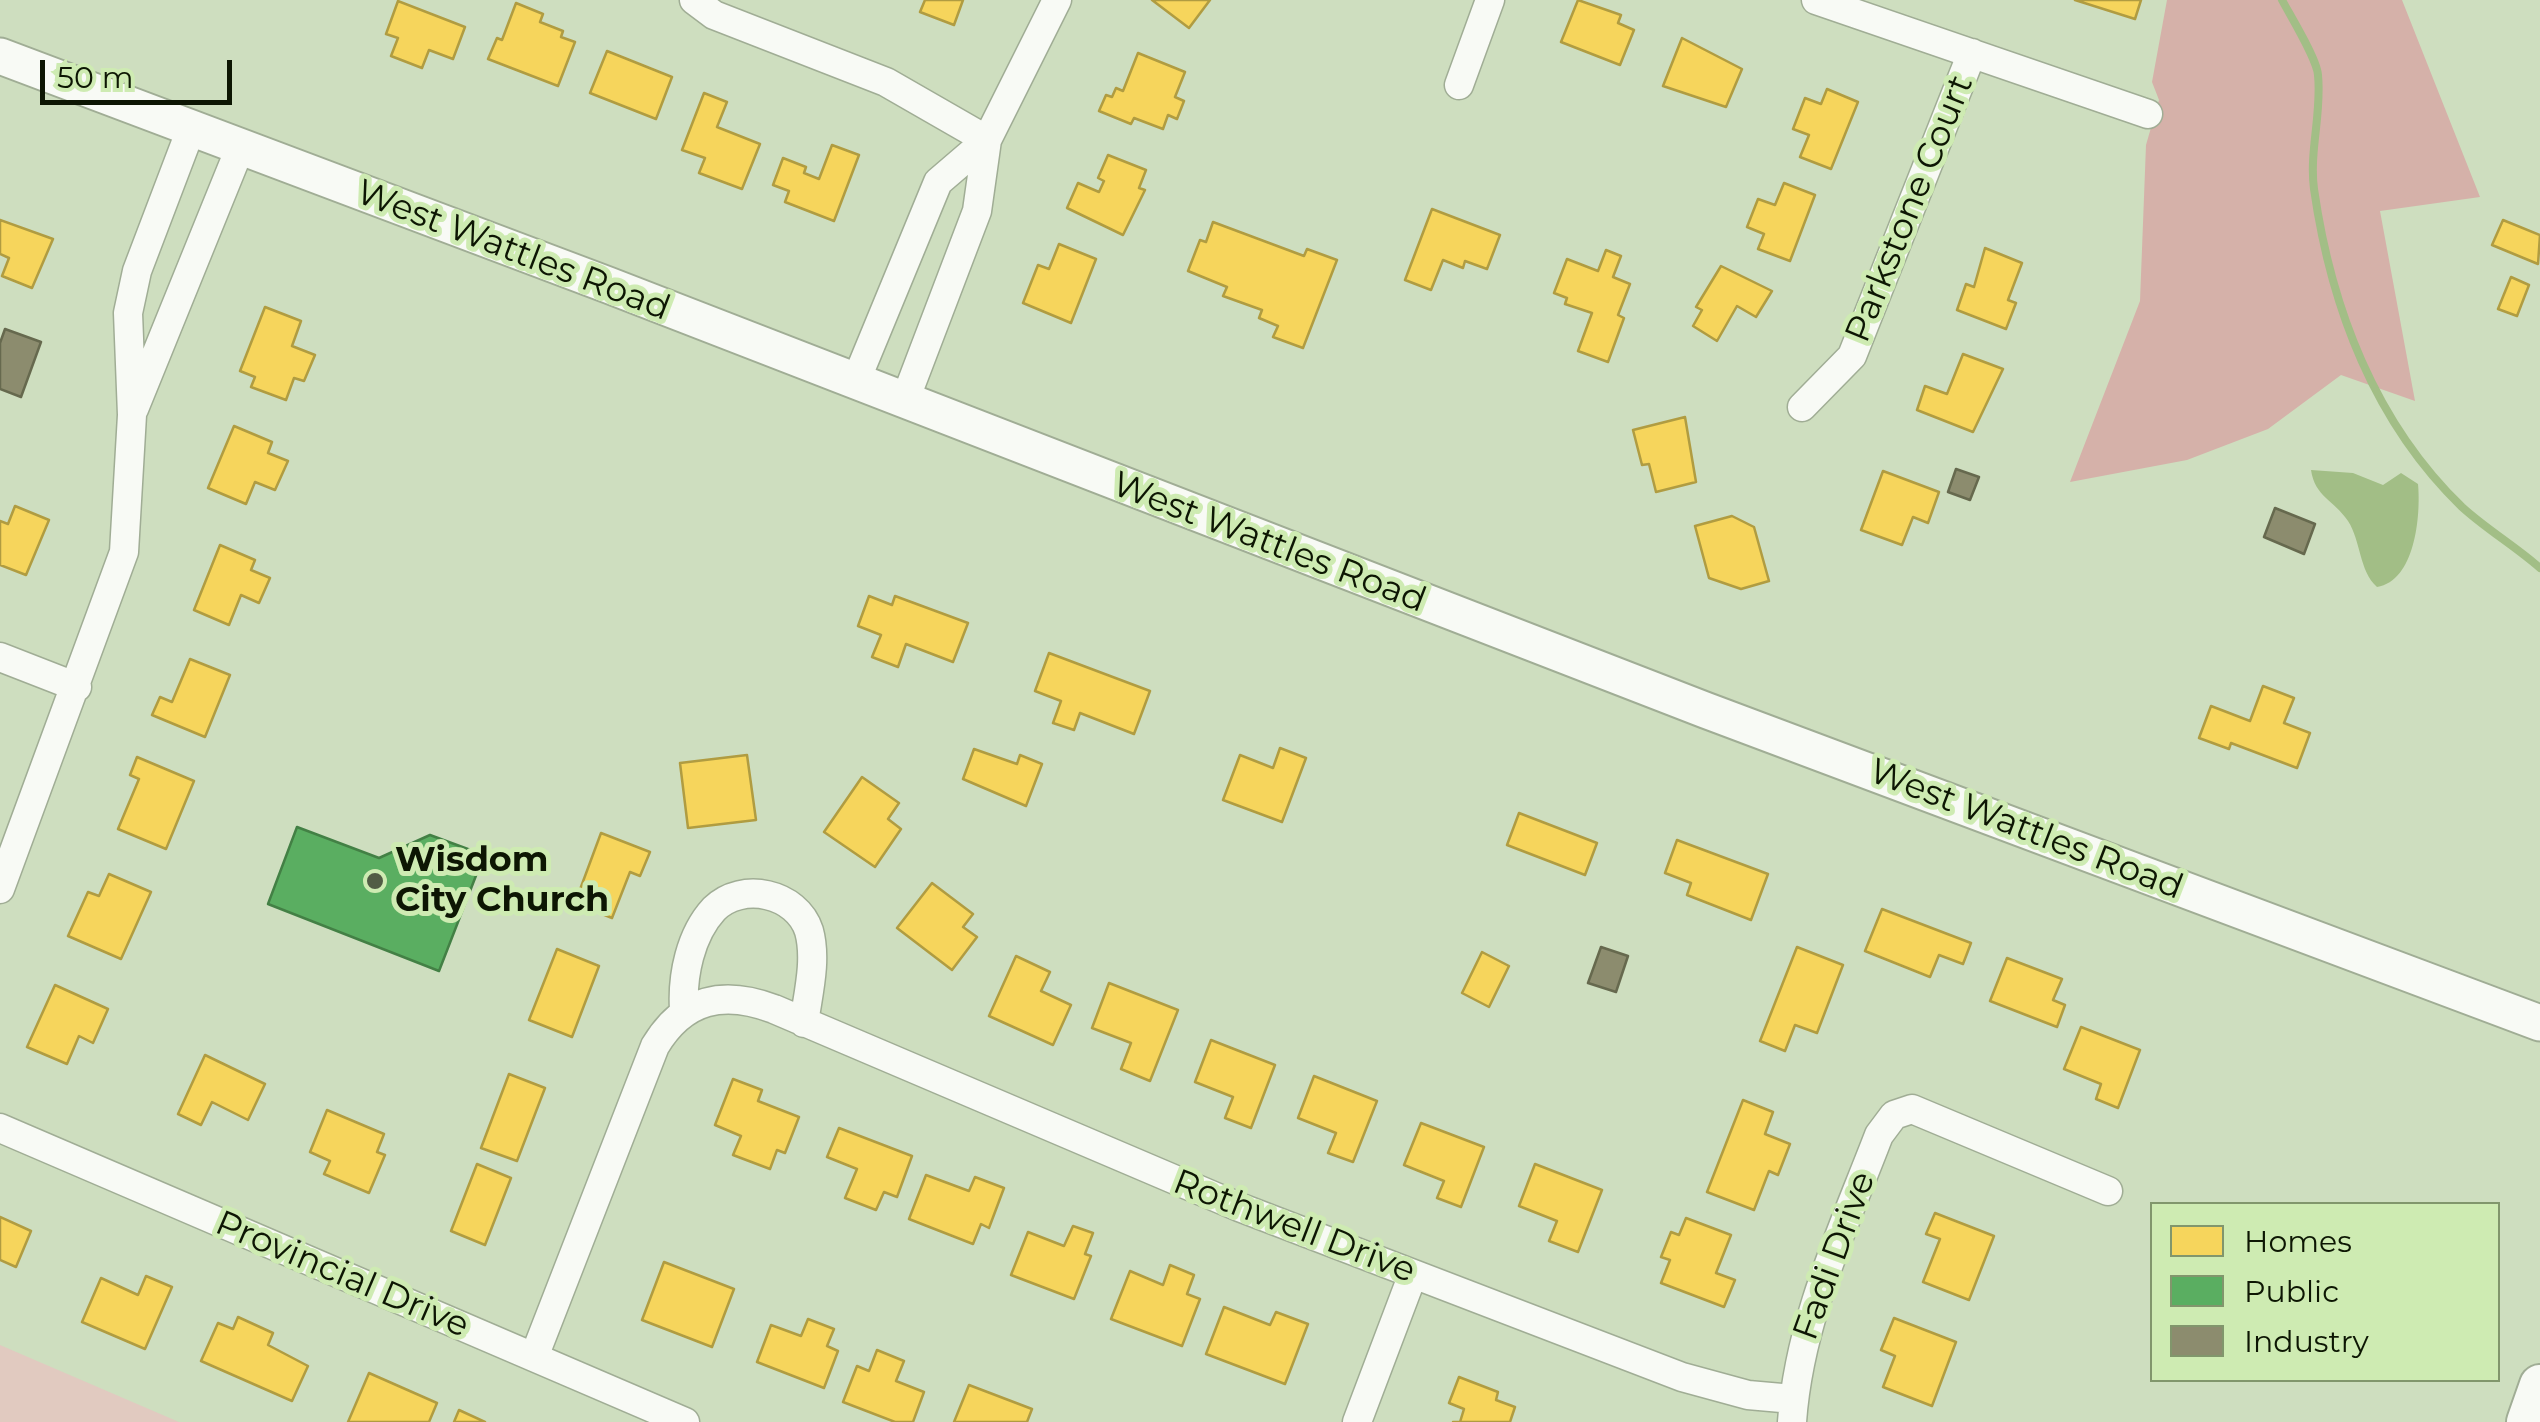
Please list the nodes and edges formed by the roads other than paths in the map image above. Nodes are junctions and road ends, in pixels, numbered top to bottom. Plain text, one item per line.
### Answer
1 (694, 0) edge
2 (1057, 0) edge
3 (1490, 0) edge
4 (1816, 0) edge
5 (1972, 52) junction
6 (0, 56) edge
7 (1459, 85) dead end
8 (2148, 114) dead end
9 (191, 129) junction
10 (987, 140) junction
11 (240, 148) junction
12 (855, 382) junction
13 (904, 400) junction
14 (1802, 407) dead end
15 (132, 415) junction
16 (0, 657) edge
17 (77, 687) junction
18 (0, 888) edge
19 (684, 1010) junction
20 (804, 1023) junction
21 (2540, 1023) edge
22 (0, 1128) edge
23 (2108, 1191) dead end
24 (1413, 1274) junction
25 (534, 1357) junction
26 (2540, 1385) edge
27 (1793, 1411) edge
28 (685, 1422) edge
29 (1357, 1422) edge
30 (2527, 1422) edge

1 - 10 street
2 - 10 street
3 - 7 street
4 - 5 street
5 - 8 street
5 - 14 street, Parkstone Court
6 - 9 street, West Wattles Road
9 - 11 street, West Wattles Road
9 - 15 street
10 - 12 street
10 - 13 street
11 - 12 street, West Wattles Road
11 - 15 street
12 - 13 street, West Wattles Road
13 - 21 street, West Wattles Road
15 - 17 street
16 - 17 street
17 - 18 street
19 - 20 street, Rothwell Drive
19 - 20 street
19 - 25 street
20 - 24 street, Rothwell Drive
22 - 25 street, Provincial Drive
23 - 27 street, Fadi Drive
24 - 27 street, Rothwell Drive
24 - 29 street
25 - 28 street, Provincial Drive
26 - 30 main road

